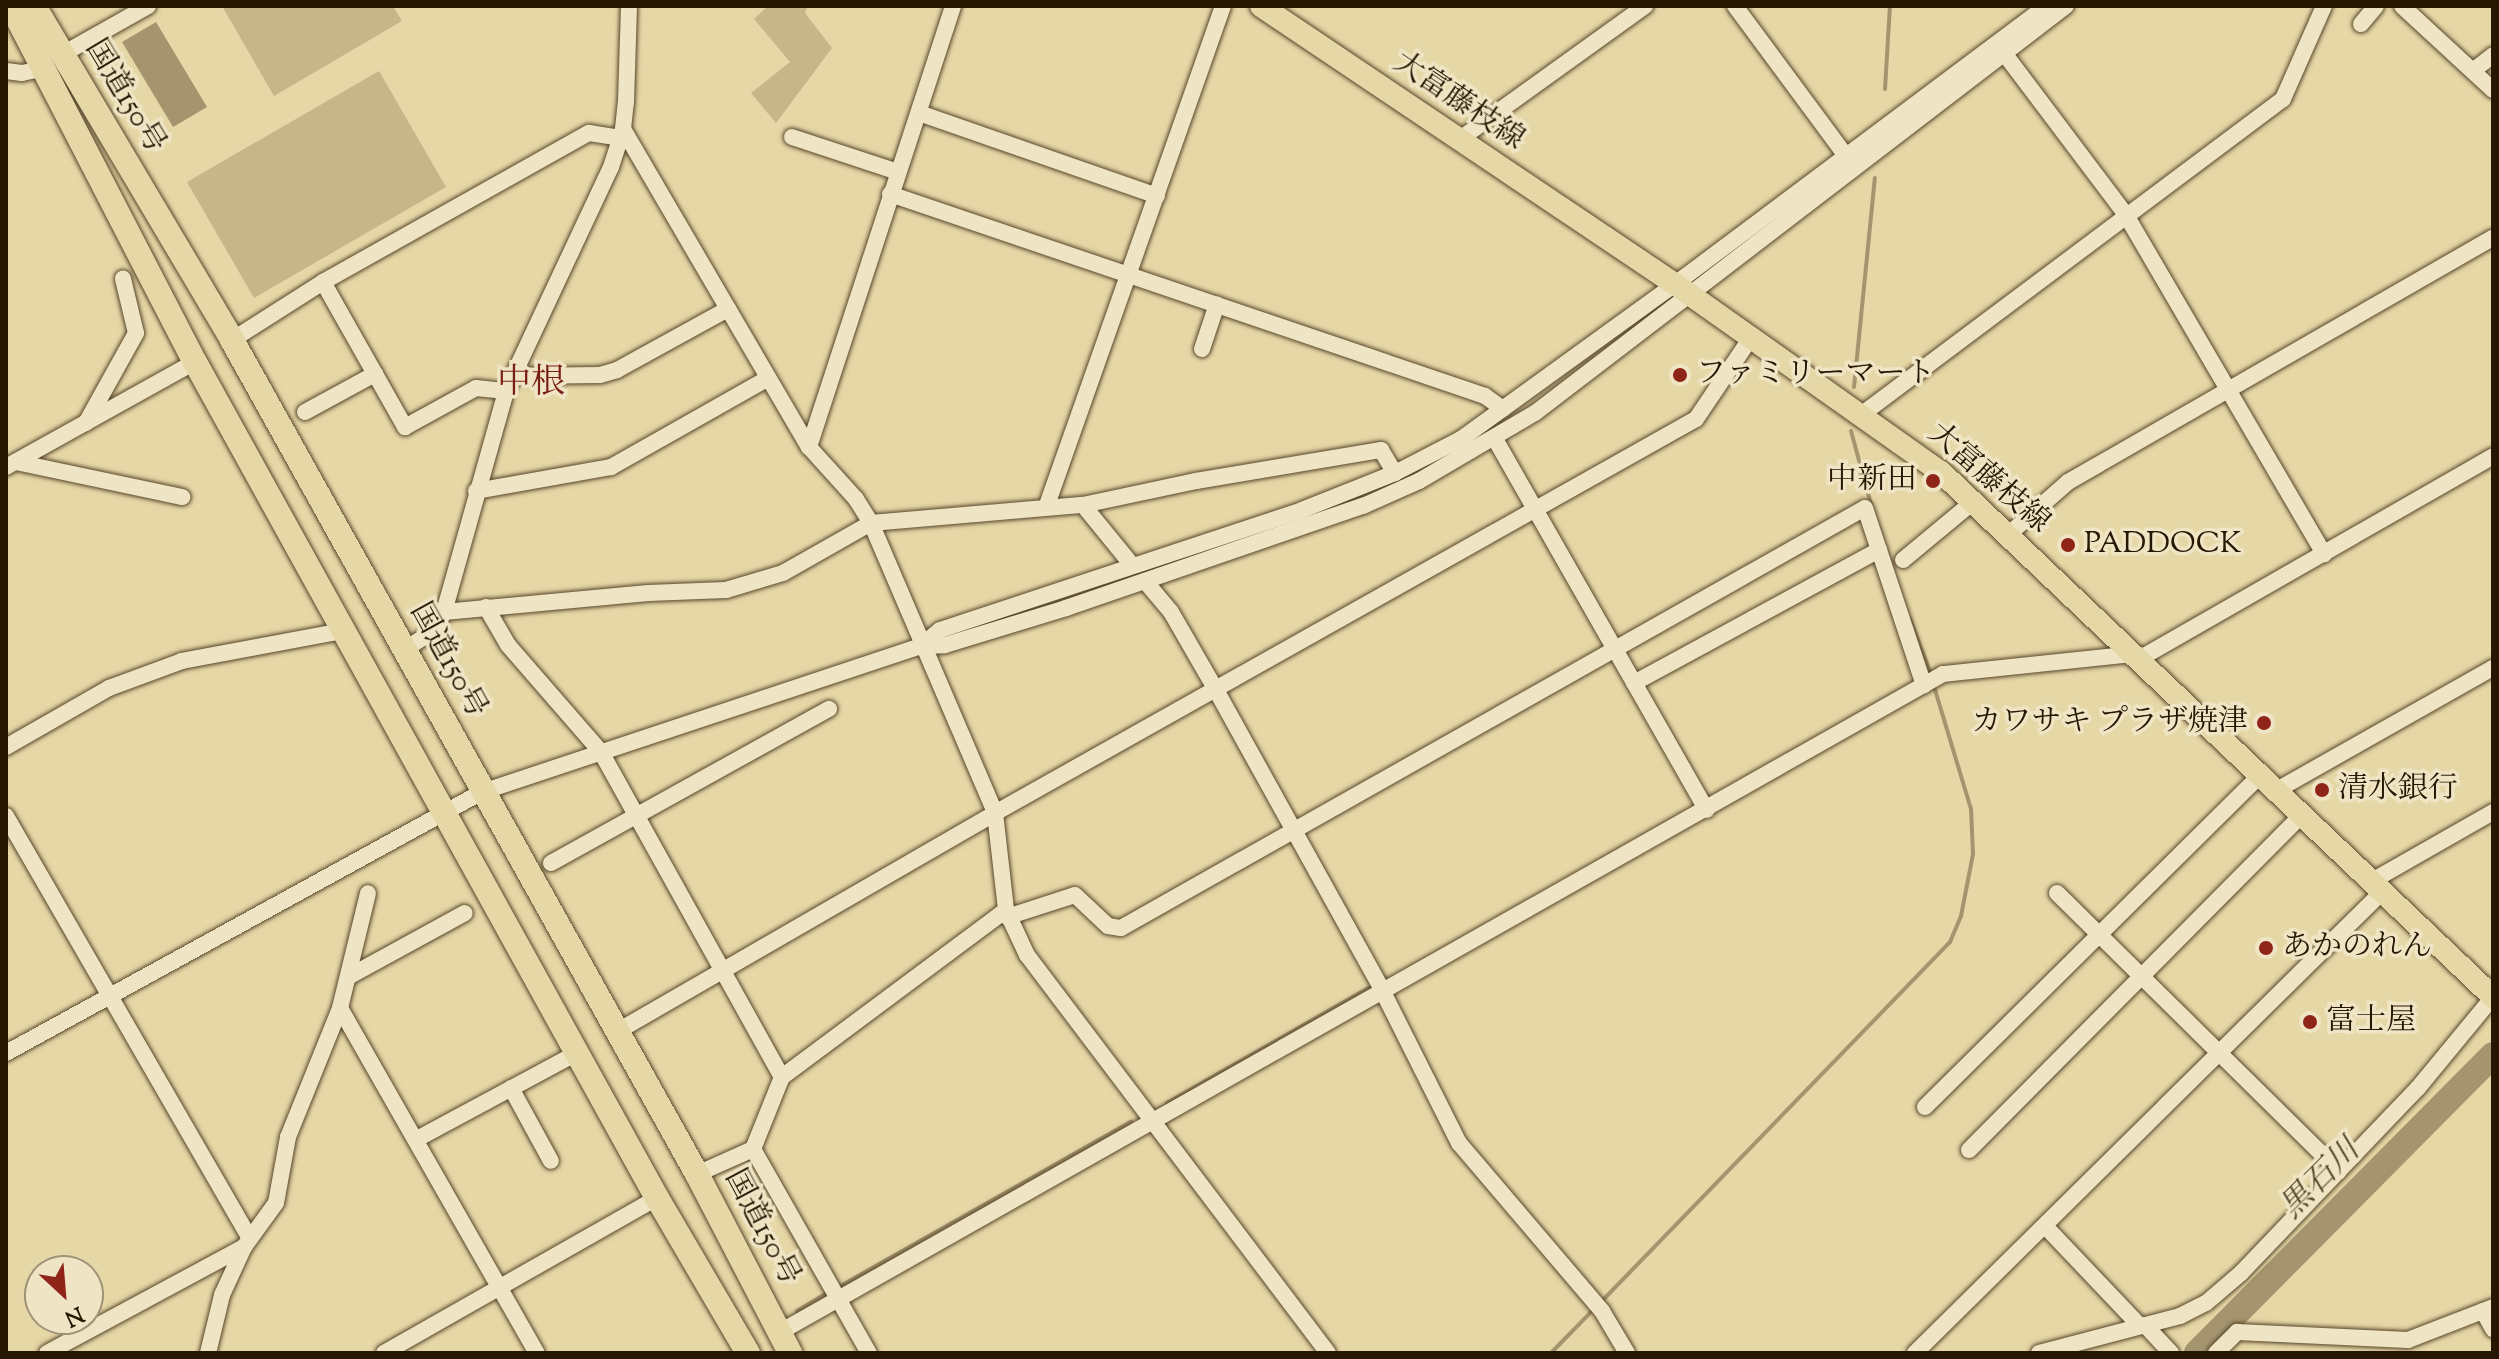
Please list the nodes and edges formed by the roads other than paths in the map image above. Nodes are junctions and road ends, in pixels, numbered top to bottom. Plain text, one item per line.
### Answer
1 (11, 6) edge
2 (34, 6) edge
3 (148, 6) edge
4 (629, 6) edge
5 (953, 6) edge
6 (1223, 6) edge
7 (1261, 6) edge
8 (1645, 6) edge
9 (1735, 6) edge
10 (2047, 6) edge
11 (2066, 6) edge
12 (2324, 6) edge
13 (2376, 6) edge
14 (2414, 9) edge
15 (2361, 24) dead end
16 (2004, 53) junction
17 (2493, 55) edge
18 (53, 62) junction
19 (2474, 70) junction
20 (6, 71) edge
21 (2493, 90) edge
22 (919, 113) junction
23 (621, 134) junction
24 (792, 137) dead end
25 (1460, 139) junction
26 (1846, 156) junction
27 (898, 172) junction
28 (890, 194) junction
29 (1157, 196) junction
30 (2126, 215) junction
31 (2493, 238) edge
32 (1129, 274) junction
33 (123, 279) dead end
34 (323, 282) junction
35 (1681, 289) junction
36 (1217, 304) junction
37 (728, 309) junction
38 (1750, 339) junction
39 (232, 340) junction
40 (1202, 349) dead end
41 (195, 362) junction
42 (375, 374) junction
43 (768, 378) junction
44 (511, 383) junction
45 (2227, 389) junction
46 (1503, 409) junction
47 (305, 412) dead end
48 (1861, 415) junction
49 (86, 423) junction
50 (1495, 439) junction
51 (809, 447) junction
52 (2493, 456) edge
53 (11, 464) edge
54 (1395, 473) junction
55 (476, 491) junction
56 (182, 497) dead end
57 (1974, 501) junction
58 (1047, 505) junction
59 (1083, 505) junction
60 (1536, 507) junction
61 (871, 523) junction
62 (2009, 534) junction
63 (1879, 550) junction
64 (2324, 554) junction
65 (1903, 560) dead end
66 (1132, 565) junction
67 (1145, 581) junction
68 (486, 607) junction
69 (444, 612) junction
70 (343, 631) junction
71 (921, 646) junction
72 (405, 649) junction
73 (1616, 651) junction
74 (2137, 657) junction
75 (2493, 668) edge
76 (1929, 682) junction
77 (1634, 683) junction
78 (1216, 690) junction
79 (829, 709) dead end
80 (6, 747) edge
81 (601, 752) junction
82 (2269, 783) junction
83 (482, 792) junction
84 (1707, 810) junction
85 (444, 812) junction
86 (2493, 812) edge
87 (995, 813) junction
88 (2302, 815) junction
89 (6, 816) edge
90 (636, 817) junction
91 (1294, 831) junction
92 (551, 863) dead end
93 (2378, 886) junction
94 (368, 893) dead end
95 (2057, 893) dead end
96 (465, 913) dead end
97 (1006, 913) junction
98 (2100, 935) junction
99 (724, 971) junction
100 (2142, 976) junction
101 (348, 977) junction
102 (1382, 990) junction
103 (111, 995) junction
104 (2493, 997) edge
105 (340, 1008) junction
106 (618, 1031) junction
107 (6, 1053) edge
108 (577, 1053) junction
109 (2220, 1053) junction
110 (782, 1077) junction
111 (511, 1088) junction
112 (1925, 1107) dead end
113 (1154, 1119) junction
114 (417, 1139) junction
115 (753, 1149) junction
116 (1969, 1150) dead end
117 (551, 1161) dead end
118 (2339, 1171) junction
119 (697, 1174) junction
120 (657, 1198) junction
121 (2045, 1226) junction
122 (247, 1243) junction
123 (500, 1287) junction
124 (835, 1294) junction
125 (2488, 1309) edge
126 (2142, 1326) junction
127 (2493, 1329) edge
128 (785, 1343) edge
129 (47, 1353) edge
130 (208, 1353) edge
131 (384, 1353) edge
132 (537, 1353) edge
133 (748, 1353) edge
134 (869, 1353) edge
135 (1328, 1353) edge
136 (1627, 1353) edge
137 (1915, 1353) edge
138 (2039, 1353) edge
139 (2171, 1353) edge
140 (2216, 1353) edge

1 - 18 highway, 国道150号
2 - 18 highway, 国道150号
3 - 18 street
4 - 23 street
5 - 22 street
6 - 29 street
7 - 25 main road, 大富藤枝線
8 - 25 street
9 - 26 street
10 - 26 street
11 - 16 street
12 - 30 street
13 - 15 street
14 - 19 street
16 - 30 street
16 - 35 street
17 - 19 street
18 - 20 street
18 - 39 highway, 国道150号
18 - 41 highway, 国道150号
19 - 21 street
22 - 27 street
22 - 29 street
23 - 34 street
23 - 37 street
23 - 44 street
24 - 27 street
25 - 35 main road, 大富藤枝線
26 - 35 street
27 - 28 street
28 - 32 street
28 - 51 street
29 - 32 street
30 - 45 street
30 - 48 street
31 - 45 street
32 - 36 street
32 - 58 street
33 - 49 street
34 - 39 street
34 - 42 street
35 - 38 main road, 大富藤枝線
35 - 46 street
35 - 50 street
36 - 40 street
36 - 46 street
37 - 43 street
37 - 44 street
38 - 48 main road, 大富藤枝線
38 - 60 street
39 - 72 highway, 国道150号
41 - 49 street
41 - 70 highway, 国道150号
42 - 44 street
42 - 47 street
43 - 51 street
43 - 55 street
44 - 55 street
45 - 62 street
45 - 64 street
46 - 54 street
48 - 57 main road, 大富藤枝線
49 - 53 street
50 - 60 street
50 - 67 street
51 - 61 street
52 - 64 street
53 - 56 street
54 - 59 street
54 - 66 street
55 - 69 street
57 - 62 main road, 大富藤枝線
57 - 65 street
58 - 59 street
58 - 61 street
59 - 66 street
60 - 73 street
60 - 78 street
61 - 68 street
61 - 71 street
62 - 74 main road, 大富藤枝線
63 - 73 street
63 - 76 street
63 - 77 street
64 - 74 street
66 - 71 street
67 - 71 street
67 - 78 street
68 - 69 street
68 - 81 street
69 - 72 street
70 - 80 street
70 - 85 highway, 国道150号
71 - 81 street
71 - 87 street
72 - 83 highway, 国道150号
73 - 77 street
73 - 91 street
74 - 76 street
74 - 82 main road, 大富藤枝線
75 - 82 street
76 - 84 street
77 - 84 street
78 - 87 street
78 - 91 street
79 - 90 street
81 - 83 street
81 - 90 street
82 - 88 main road, 大富藤枝線
82 - 98 street
83 - 85 street
83 - 106 highway, 国道150号
84 - 102 street
85 - 103 street
85 - 108 highway, 国道150号
86 - 93 street
87 - 97 street
87 - 99 street
88 - 93 main road, 大富藤枝線
88 - 100 street
89 - 103 street
90 - 92 street
90 - 99 street
91 - 97 street
91 - 102 street
93 - 104 main road, 大富藤枝線
93 - 109 street
94 - 101 street
95 - 98 street
96 - 101 street
97 - 110 street
97 - 113 street
98 - 100 street
98 - 112 street
99 - 106 street
99 - 110 street
100 - 109 street
100 - 116 street
101 - 105 street
102 - 113 street
102 - 136 street
103 - 107 street
103 - 122 street
104 - 118 street
105 - 114 street
105 - 122 street
106 - 119 highway, 国道150号
108 - 111 street
108 - 120 highway, 国道150号
109 - 118 street
109 - 121 street
110 - 115 street
111 - 114 street
111 - 117 street
113 - 124 street
113 - 135 street
114 - 123 street
115 - 119 street
115 - 124 street
118 - 126 street
119 - 128 highway, 国道150号
120 - 123 street
120 - 133 highway, 国道150号
121 - 126 street
121 - 137 street
122 - 129 street
122 - 130 street
123 - 131 street
123 - 132 street
124 - 128 street
124 - 134 street
125 - 127 street
125 - 140 street
126 - 138 street
126 - 139 street

